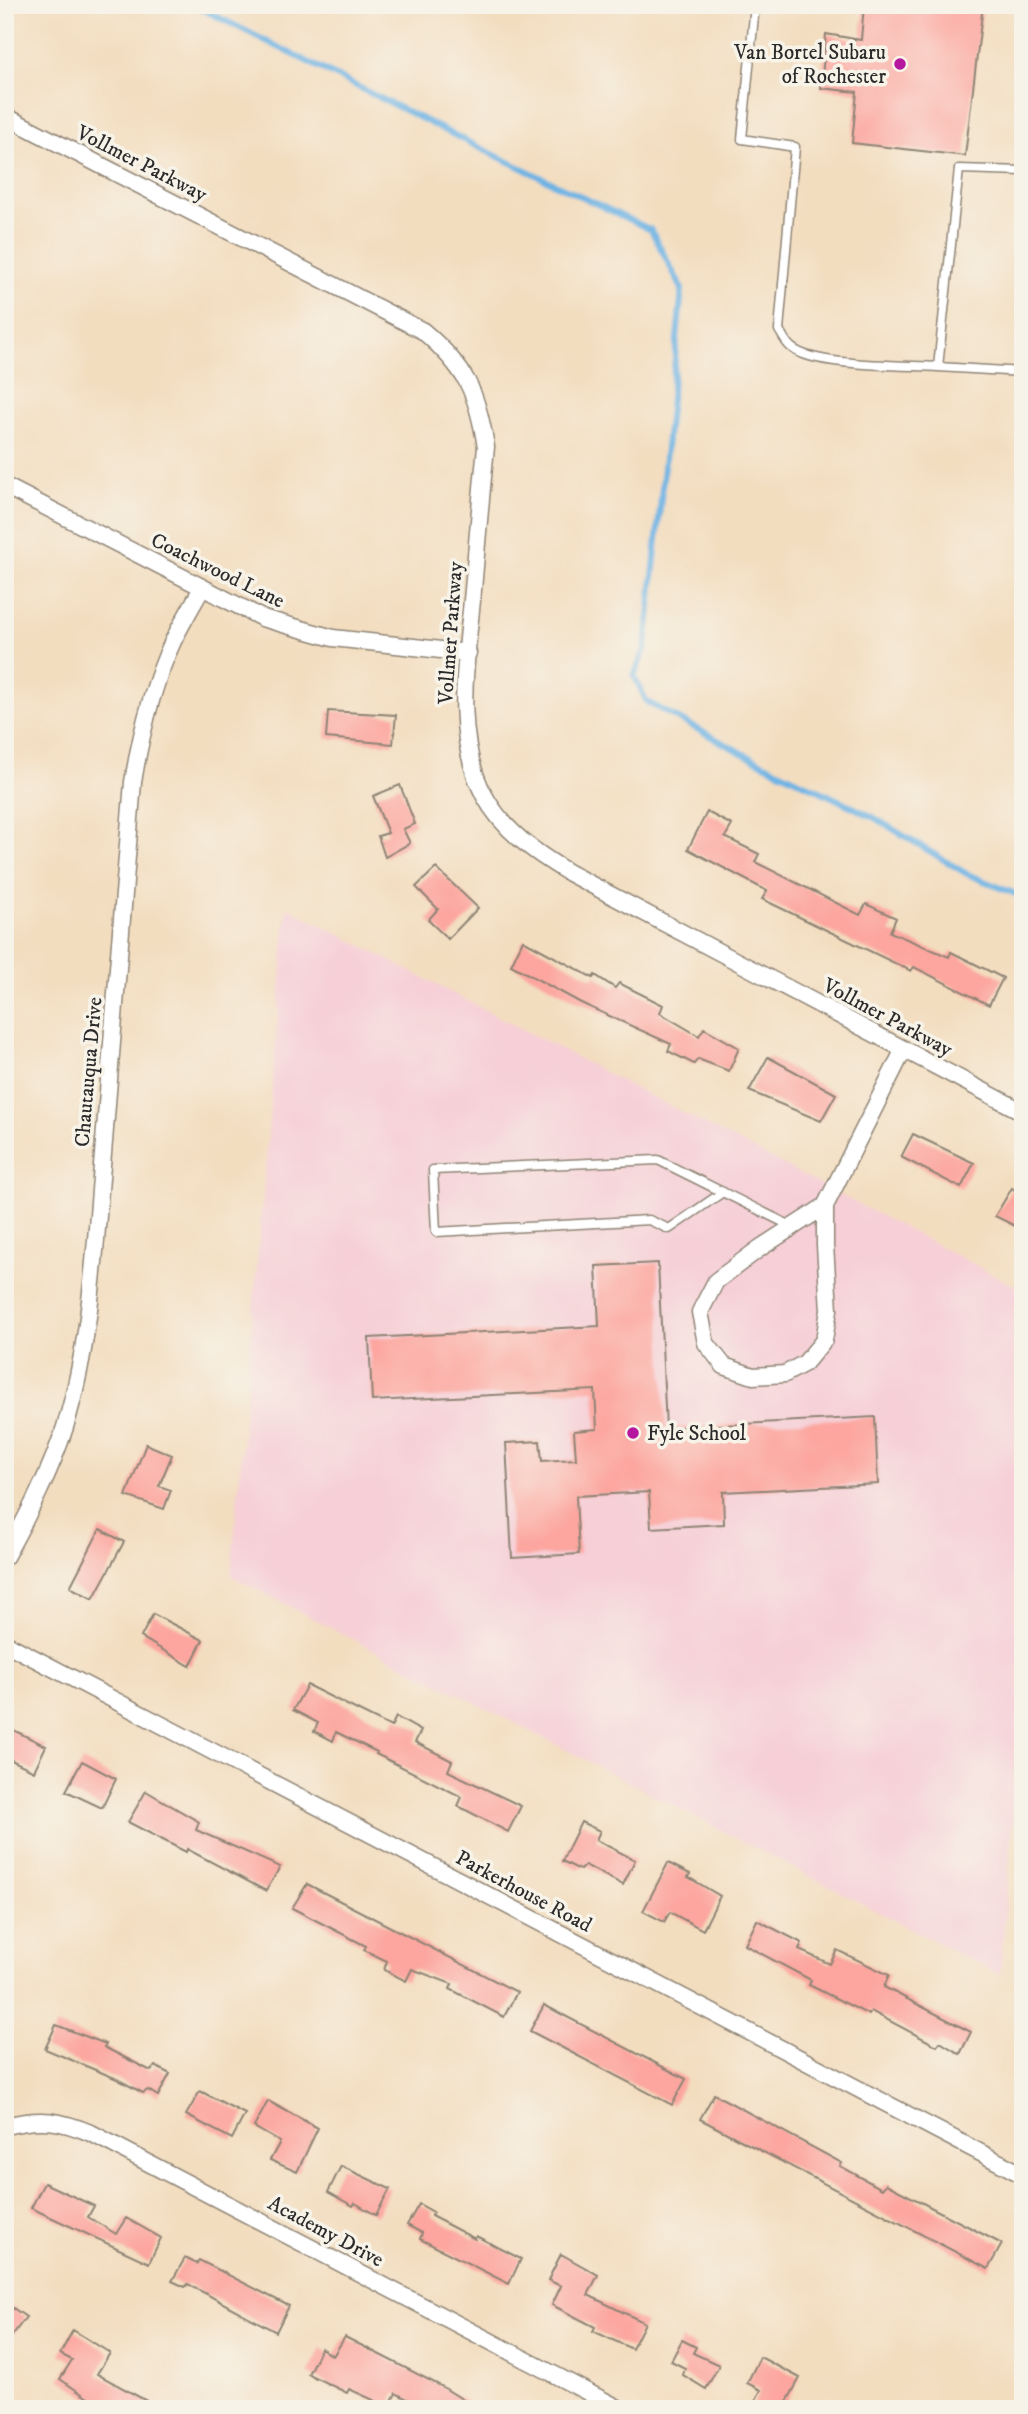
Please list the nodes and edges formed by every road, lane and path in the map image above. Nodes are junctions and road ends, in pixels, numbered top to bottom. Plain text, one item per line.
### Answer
1 (755, 5) edge
2 (5, 116) edge
3 (1023, 171) edge
4 (938, 367) junction
5 (1023, 372) edge
6 (5, 486) edge
7 (202, 588) junction
8 (468, 653) junction
9 (904, 1049) junction
10 (1023, 1112) edge
11 (723, 1192) junction
12 (825, 1206) junction
13 (793, 1227) junction
14 (5, 1558) edge
15 (5, 1643) edge
16 (5, 2126) edge
17 (1023, 2175) edge
18 (620, 2409) edge

1 - 4 lane
2 - 8 street, Vollmer Parkway
3 - 4 lane
4 - 5 lane
6 - 7 street, Coachwood Lane
7 - 8 street, Coachwood Lane
7 - 14 street, Chautauqua Drive
8 - 9 street, Vollmer Parkway
9 - 10 street, Vollmer Parkway
9 - 12 street
11 - 11 lane
11 - 13 lane
12 - 13 street
12 - 13 street
15 - 17 street, Parkerhouse Road
16 - 18 street, Academy Drive

